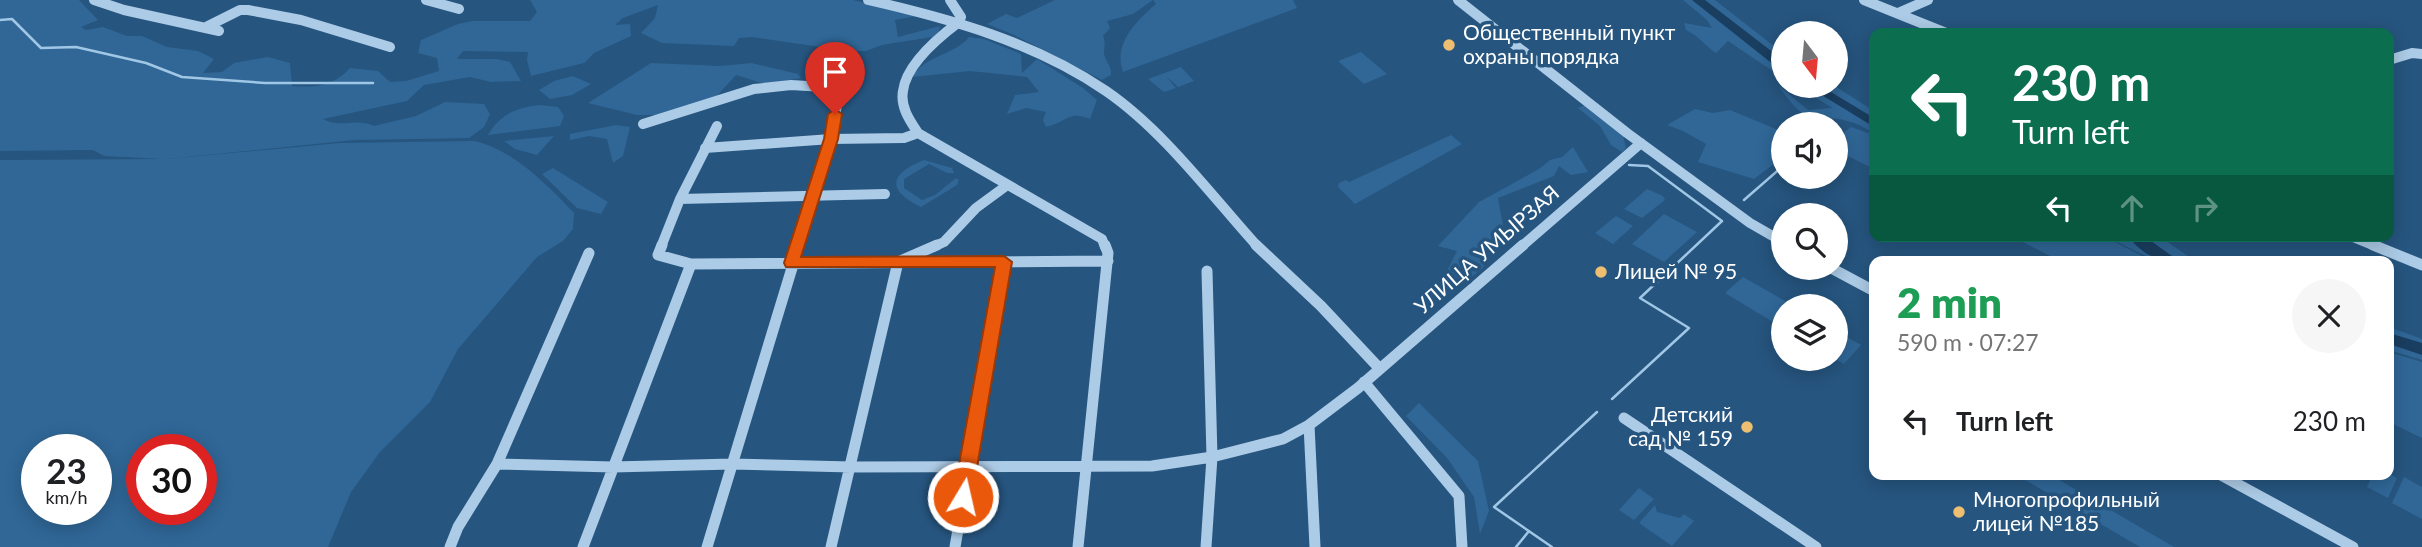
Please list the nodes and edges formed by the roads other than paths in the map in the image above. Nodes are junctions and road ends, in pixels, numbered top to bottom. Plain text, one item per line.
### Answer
1 (94, 0) edge
2 (426, 0) edge
3 (868, 0) edge
4 (950, 0) edge
5 (1458, 0) edge
6 (1864, 0) edge
7 (1928, 0) edge
8 (459, 9) dead end
9 (1898, 13) junction
10 (959, 22) junction
11 (206, 27) junction
12 (1935, 28) edge
13 (219, 31) dead end
14 (390, 47) dead end
15 (2422, 54) edge
16 (2394, 58) edge
17 (643, 124) dead end
18 (717, 126) dead end
19 (918, 133) junction
20 (831, 139) junction
21 (1642, 143) junction
22 (705, 148) junction
23 (1006, 186) junction
24 (885, 194) dead end
25 (812, 196) junction
26 (680, 199) junction
27 (1771, 235) edge
28 (2366, 242) edge
29 (589, 253) dead end
30 (1108, 261) junction
31 (898, 262) junction
32 (1004, 262) junction
33 (792, 263) junction
34 (691, 264) junction
35 (2422, 265) edge
36 (1207, 271) dead end
37 (1848, 277) edge
38 (1869, 288) edge
39 (1380, 369) junction
40 (1361, 385) junction
41 (1624, 418) dead end
42 (1309, 425) junction
43 (1212, 457) junction
44 (497, 464) junction
45 (732, 464) junction
46 (613, 467) junction
47 (851, 467) junction
48 (967, 467) junction
49 (1086, 468) junction
50 (2230, 480) edge
51 (450, 547) edge
52 (583, 547) edge
53 (707, 547) edge
54 (831, 547) edge
55 (955, 547) edge
56 (1078, 547) edge
57 (1206, 547) edge
58 (1315, 547) edge
59 (1462, 547) edge
60 (1816, 547) edge
61 (2353, 547) edge

1 - 11 street
2 - 8 street
3 - 10 street
4 - 10 street
5 - 21 street
6 - 9 street
7 - 9 street
9 - 12 street
10 - 19 street
10 - 39 street
11 - 13 street
11 - 14 street
15 - 16 street
17 - 20 street
18 - 22 street
19 - 20 street
19 - 23 street
20 - 22 street
20 - 25 street
21 - 27 street
21 - 39 street, УЛИЦА УМЫРЗАЯ
22 - 26 street
23 - 30 street
23 - 31 street
24 - 25 street
25 - 26 street
25 - 33 street
26 - 34 street
28 - 35 street
29 - 44 street
30 - 32 street
30 - 49 street
31 - 32 street
31 - 33 street
31 - 47 street
32 - 48 street
33 - 34 street
33 - 45 street
34 - 46 street
36 - 43 street
37 - 38 street
39 - 40 street, УЛИЦА УМЫРЗАЯ
40 - 42 street, УЛИЦА УМЫРЗАЯ
40 - 59 street
41 - 60 street
42 - 43 street, УЛИЦА УМЫРЗАЯ
42 - 58 street
43 - 49 street, УЛИЦА УМЫРЗАЯ
43 - 57 street
44 - 46 street, УЛИЦА УМЫРЗАЯ
44 - 51 street
45 - 46 street, УЛИЦА УМЫРЗАЯ
45 - 47 street, УЛИЦА УМЫРЗАЯ
45 - 53 street
46 - 52 street
47 - 48 street, УЛИЦА УМЫРЗАЯ
47 - 54 street
48 - 49 street, УЛИЦА УМЫРЗАЯ
48 - 55 street
49 - 56 street
50 - 61 street

